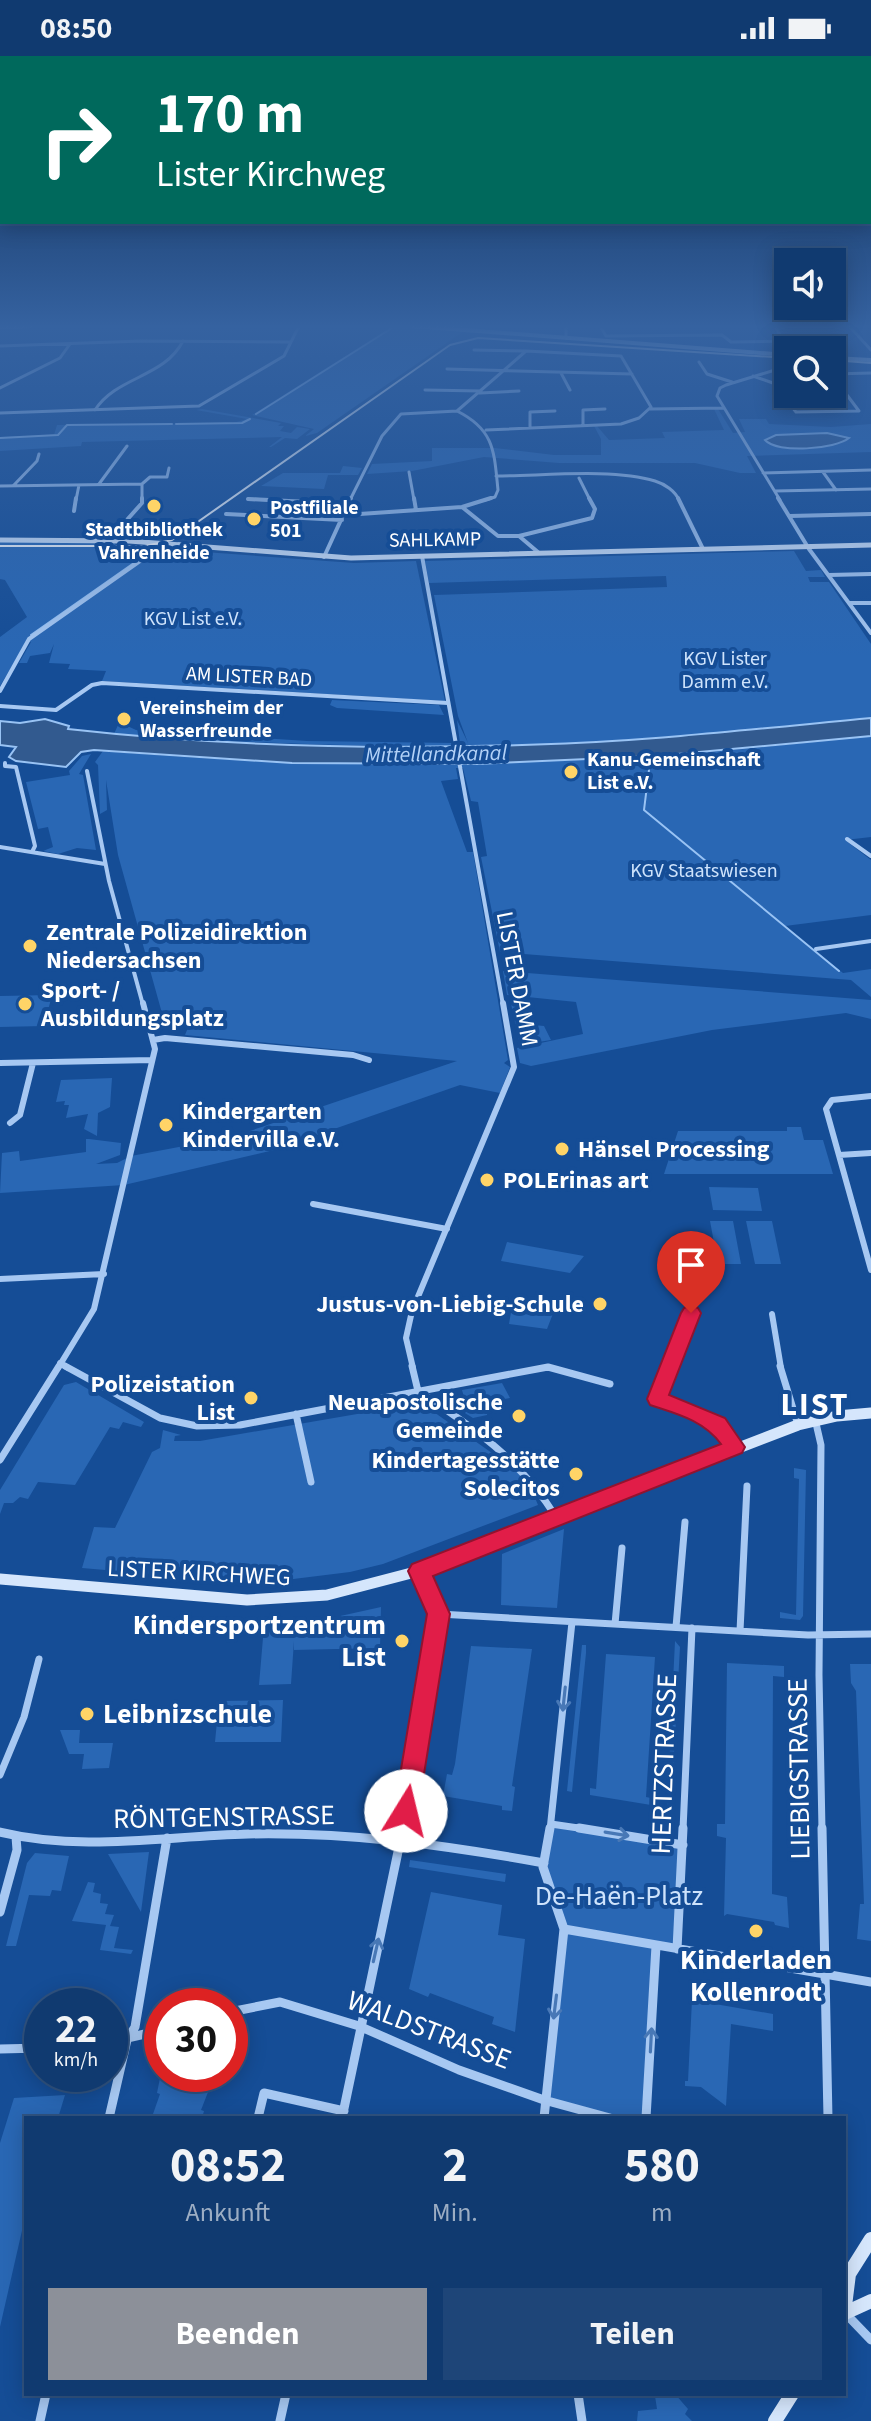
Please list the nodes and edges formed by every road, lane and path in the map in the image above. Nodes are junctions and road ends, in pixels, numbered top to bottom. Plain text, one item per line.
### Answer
1 (383, 436) edge
2 (490, 436) edge
3 (741, 436) edge
4 (127, 446) dead end
5 (39, 454) dead end
6 (169, 468) dead end
7 (871, 470) edge
8 (409, 472) dead end
9 (823, 472) junction
10 (763, 473) junction
11 (496, 476) junction
12 (579, 478) junction
13 (99, 484) junction
14 (142, 484) junction
15 (79, 485) junction
16 (0, 486) edge
17 (13, 486) junction
18 (871, 489) edge
19 (836, 490) junction
20 (775, 491) junction
21 (248, 499) dead end
22 (349, 504) junction
23 (462, 507) junction
24 (416, 510) junction
25 (74, 511) dead end
26 (226, 514) dead end
27 (871, 514) edge
28 (790, 516) junction
29 (343, 518) junction
30 (519, 536) junction
31 (0, 540) edge
32 (109, 540) junction
33 (179, 544) junction
34 (871, 545) edge
35 (808, 546) junction
36 (703, 549) junction
37 (539, 553) junction
38 (422, 556) junction
39 (324, 557) junction
40 (871, 574) edge
41 (829, 575) junction
42 (850, 603) junction
43 (871, 603) edge
44 (870, 631) edge
45 (0, 691) edge
46 (448, 703) junction
47 (0, 706) edge
48 (5, 763) dead end
49 (87, 771) dead end
50 (847, 839) dead end
51 (0, 847) edge
52 (32, 852) junction
53 (871, 856) edge
54 (104, 861) junction
55 (871, 941) edge
56 (816, 949) dead end
57 (153, 1040) junction
58 (152, 1060) junction
59 (369, 1060) dead end
60 (0, 1063) edge
61 (33, 1063) junction
62 (871, 1096) edge
63 (10, 1123) dead end
64 (871, 1153) edge
65 (839, 1155) junction
66 (313, 1204) dead end
67 (447, 1229) junction
68 (868, 1248) edge
69 (871, 1270) edge
70 (104, 1274) junction
71 (0, 1279) edge
72 (692, 1309) dead end
73 (772, 1314) dead end
74 (60, 1363) junction
75 (610, 1384) dead end
76 (418, 1391) junction
77 (871, 1413) edge
78 (296, 1414) junction
79 (815, 1419) junction
80 (798, 1425) junction
81 (735, 1447) junction
82 (0, 1460) edge
83 (311, 1482) dead end
84 (747, 1486) dead end
85 (556, 1517) junction
86 (685, 1522) dead end
87 (622, 1548) dead end
88 (419, 1571) junction
89 (0, 1579) edge
90 (439, 1614) junction
91 (572, 1622) junction
92 (615, 1624) junction
93 (676, 1627) junction
94 (692, 1628) junction
95 (740, 1631) junction
96 (820, 1634) junction
97 (871, 1634) edge
98 (39, 1659) dead end
99 (0, 1775) edge
100 (551, 1824) junction
101 (0, 1832) edge
102 (16, 1837) junction
103 (167, 1838) junction
104 (401, 1839) junction
105 (683, 1845) junction
106 (544, 1863) junction
107 (0, 1912) edge
108 (564, 1929) junction
109 (656, 1946) junction
110 (677, 1949) junction
111 (826, 1975) junction
112 (871, 1982) edge
113 (248, 2008) edge
114 (359, 2026) junction
115 (128, 2038) edge
116 (24, 2048) edge
117 (0, 2049) edge
118 (115, 2092) edge
119 (544, 2100) junction
120 (343, 2114) edge
121 (109, 2116) edge
122 (258, 2116) edge
123 (544, 2116) edge
124 (603, 2116) edge
125 (646, 2116) edge
126 (828, 2116) edge
127 (871, 2239) edge
128 (846, 2297) edge
129 (871, 2301) edge
130 (846, 2312) edge
131 (846, 2315) edge
132 (871, 2340) edge
133 (46, 2396) edge
134 (286, 2396) edge
135 (578, 2396) edge
136 (791, 2396) edge
137 (40, 2421) edge
138 (280, 2421) edge
139 (582, 2421) edge
140 (775, 2421) edge

1 - 22 street
2 - 11 street
3 - 10 street
4 - 13 street
5 - 17 street
6 - 14 street
7 - 9 street
8 - 24 street
9 - 10 street
9 - 19 street
10 - 20 street
11 - 12 street
11 - 23 street
12 - 30 street
12 - 36 street
13 - 14 street
13 - 15 street
14 - 32 street
15 - 17 street
15 - 25 street
16 - 17 street
18 - 19 street
19 - 20 street
20 - 28 street
21 - 22 street
22 - 29 street
23 - 24 street
23 - 30 street
24 - 29 street
26 - 29 street
27 - 28 street
28 - 35 street
29 - 39 street
30 - 37 street
31 - 32 street, SAHLKAMP
32 - 33 street, SAHLKAMP
33 - 39 street, SAHLKAMP
33 - 45 street
34 - 35 street, SAHLKAMP
35 - 36 street, SAHLKAMP
35 - 41 street
36 - 37 street, SAHLKAMP
37 - 38 street, SAHLKAMP
38 - 39 street, SAHLKAMP
38 - 46 street, LISTER DAMM
40 - 41 street
41 - 42 street
42 - 43 street
42 - 44 street
46 - 47 street, AM LISTER BAD
46 - 67 street, LISTER DAMM
48 - 52 street
49 - 54 street
50 - 53 street
51 - 52 street
52 - 54 street
54 - 57 street
55 - 56 street
57 - 58 street
57 - 59 street
58 - 61 street
58 - 70 street
60 - 61 street
61 - 63 street
62 - 65 street
64 - 65 street
65 - 68 street
66 - 67 street
67 - 76 street, LISTER DAMM
68 - 69 street
70 - 71 street
70 - 74 street
72 - 81 street
73 - 80 street
74 - 78 street
74 - 82 street
75 - 76 street
76 - 78 street
76 - 85 street
77 - 79 street, LISTER KIRCHWEG
78 - 83 street
79 - 80 street, LISTER KIRCHWEG
79 - 96 street, LIEBIGSTRASSE
80 - 81 street, LISTER KIRCHWEG
81 - 85 street, LISTER KIRCHWEG
84 - 95 street
85 - 88 street, LISTER KIRCHWEG
86 - 93 street
87 - 92 street
88 - 89 street, LISTER KIRCHWEG
88 - 90 street
90 - 91 street
90 - 104 street
91 - 92 street
91 -> 100 street
92 - 93 street
93 - 94 street
94 - 95 street
94 - 105 street, HERTZSTRASSE
95 - 96 street
96 - 97 street
96 - 111 street, LIEBIGSTRASSE
98 - 99 street
100 -> 105 street
100 - 106 street
101 - 102 street, RÖNTGENSTRASSE
102 - 103 street, RÖNTGENSTRASSE
102 - 107 street
103 - 104 street, RÖNTGENSTRASSE
103 - 115 street
104 - 106 street, RÖNTGENSTRASSE
114 -> 104 street
105 - 110 street, HERTZSTRASSE
106 - 108 street
108 - 109 street
108 -> 119 street
109 - 110 street
125 -> 109 street
110 - 111 street
111 - 112 street
111 - 126 street, LIEBIGSTRASSE
113 - 114 street, WALDSTRASSE
114 - 119 street, WALDSTRASSE
114 - 120 street
116 - 117 street
118 - 121 street
119 - 123 street
119 - 124 street, WALDSTRASSE
120 - 122 street
127 - 128 street
129 - 130 street
131 - 132 street
133 - 137 street
134 - 138 street
135 - 139 street
136 - 140 street

